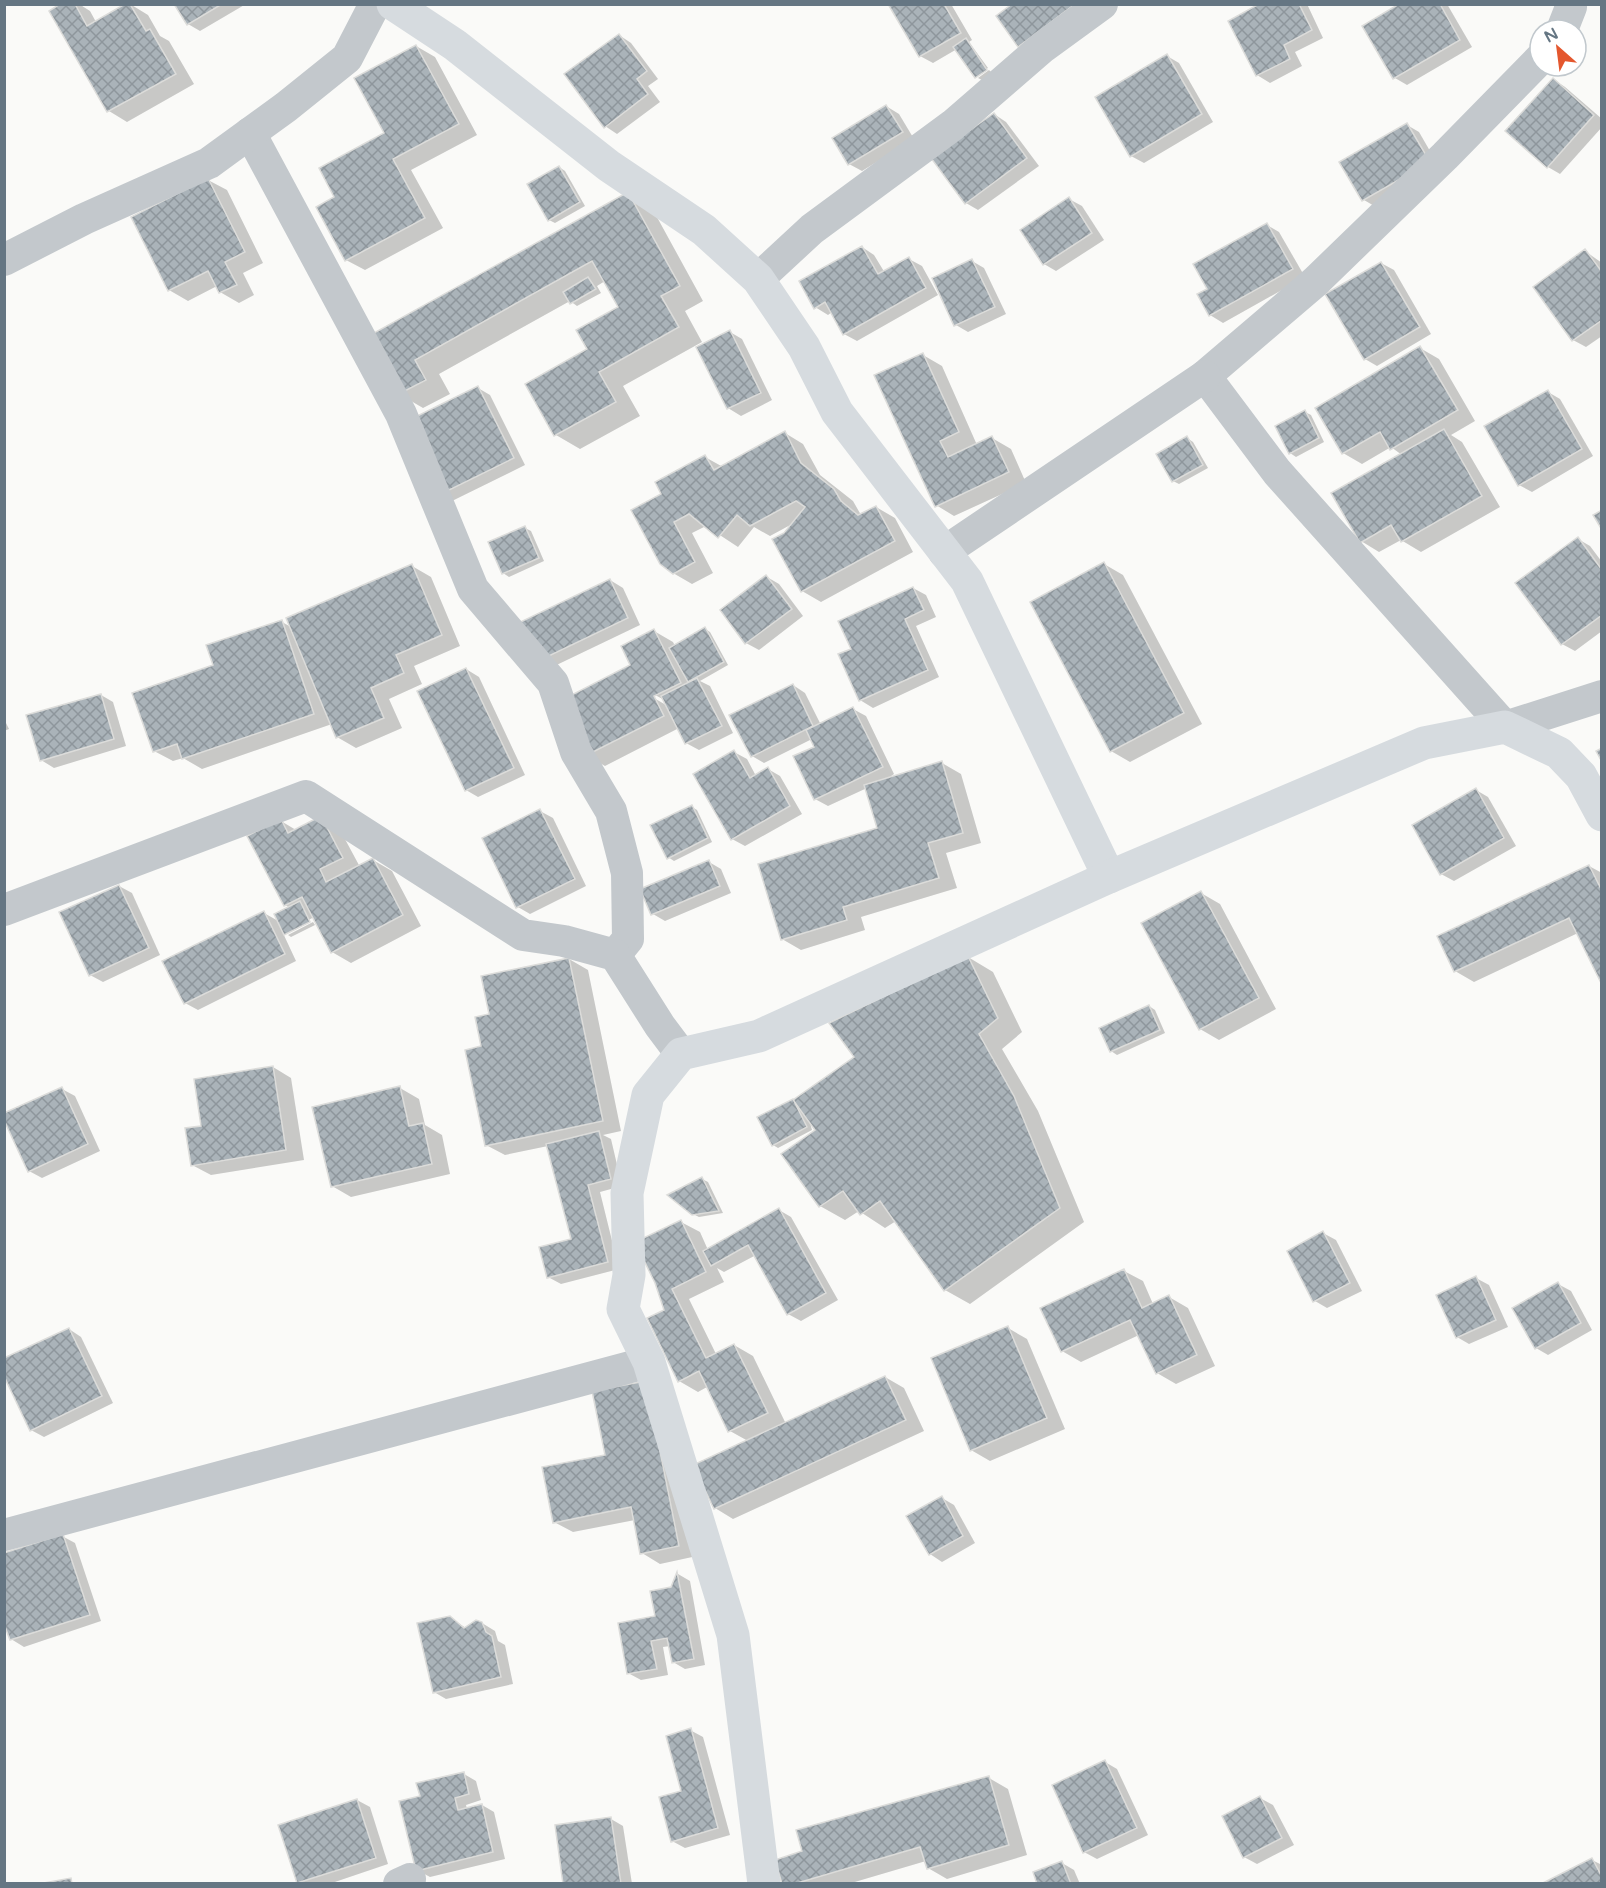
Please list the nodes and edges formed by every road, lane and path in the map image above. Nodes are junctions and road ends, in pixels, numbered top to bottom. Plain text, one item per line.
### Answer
1 (375, 4) edge
2 (393, 4) edge
3 (1102, 4) edge
4 (1528, 70) edge
5 (250, 133) junction
6 (4, 260) edge
7 (758, 279) junction
8 (1204, 376) junction
9 (944, 552) junction
10 (1602, 696) edge
11 (1505, 727) junction
12 (1602, 815) edge
13 (1109, 877) junction
14 (4, 910) edge
15 (615, 955) junction
16 (681, 1054) junction
17 (649, 1362) junction
18 (4, 1535) edge
19 (764, 1884) edge

1 - 5 street
2 - 7 street
3 - 7 street
4 - 8 street
5 - 6 street
5 - 15 street
7 - 9 street
8 - 9 street
8 - 11 street
9 - 13 street
10 - 11 street
11 - 12 street
11 - 13 street
13 - 16 street
14 - 15 street
15 - 16 street
16 - 17 street
17 - 18 street
17 - 19 street

